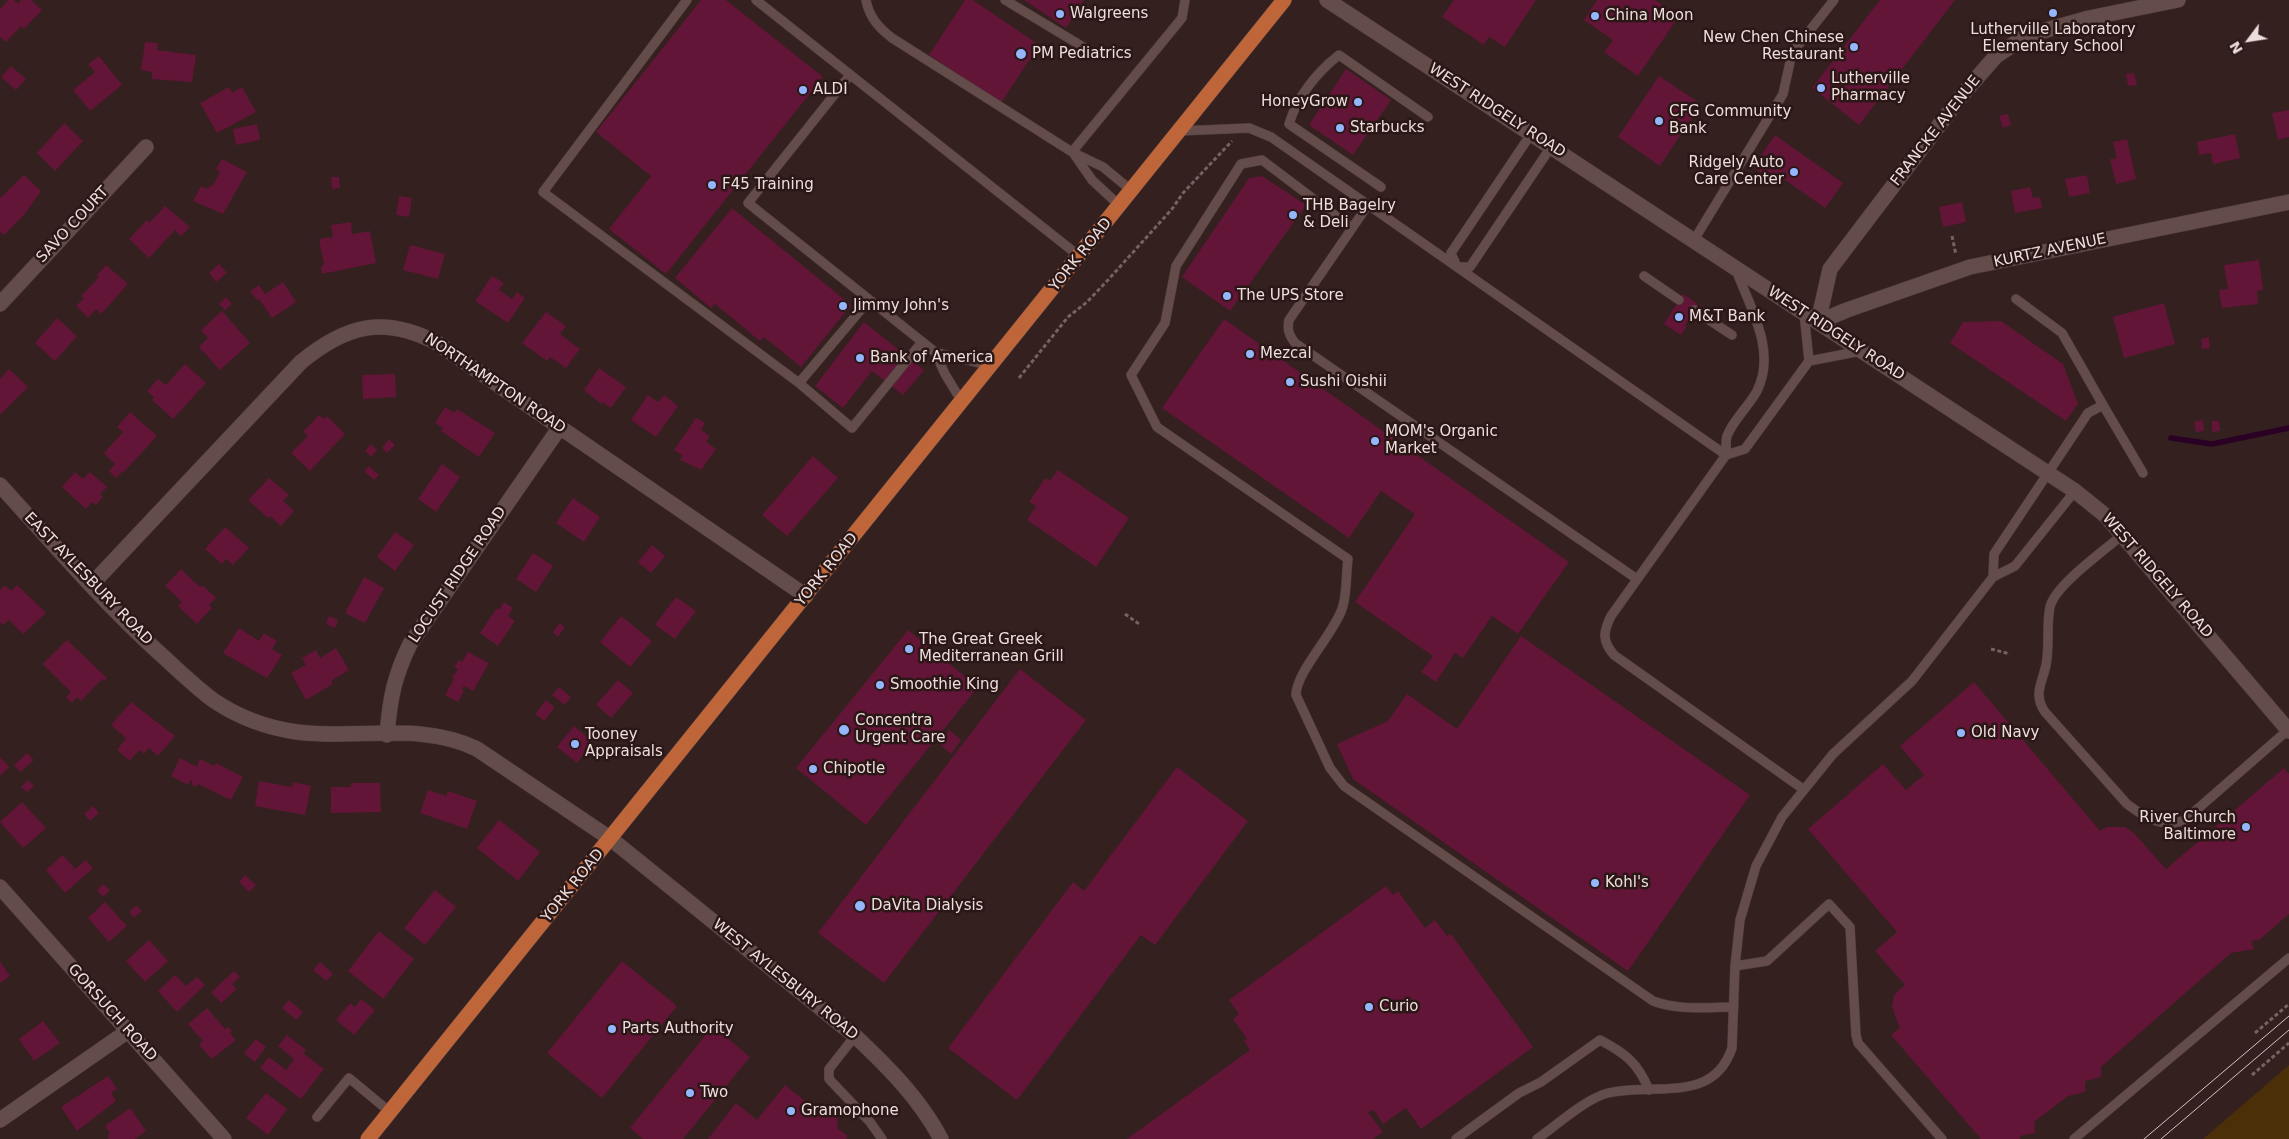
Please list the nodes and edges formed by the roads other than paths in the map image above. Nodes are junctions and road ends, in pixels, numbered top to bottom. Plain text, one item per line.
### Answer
1 (687, 0) edge
2 (756, 0) edge
3 (866, 0) edge
4 (1005, 0) edge
5 (1185, 0) edge
6 (1284, 0) edge
7 (1327, 0) edge
8 (1834, 0) edge
9 (2178, 0) edge
10 (1085, 48) dead end
11 (850, 75) junction
12 (1428, 117) dead end
13 (1179, 131) junction
14 (1531, 134) junction
15 (146, 147) dead end
16 (1552, 147) junction
17 (1072, 152) junction
18 (1381, 187) dead end
19 (1132, 190) junction
20 (2289, 202) edge
21 (1120, 206) junction
22 (1368, 206) junction
23 (1352, 228) junction
24 (1694, 240) junction
25 (1079, 256) junction
26 (1457, 267) junction
27 (1735, 267) junction
28 (1644, 276) dead end
29 (2016, 299) dead end
30 (869, 300) junction
31 (1679, 300) dead end
32 (0, 304) edge
33 (1694, 310) dead end
34 (1804, 313) junction
35 (1818, 322) junction
36 (1732, 335) dead end
37 (922, 342) junction
38 (1861, 351) junction
39 (935, 352) junction
40 (1809, 361) junction
41 (991, 366) junction
42 (799, 383) junction
43 (962, 402) junction
44 (2103, 405) junction
45 (560, 427) junction
46 (1726, 456) junction
47 (2048, 472) junction
48 (2143, 473) dead end
49 (0, 485) edge
50 (2076, 491) junction
51 (2122, 534) junction
52 (1993, 577) junction
53 (1637, 579) junction
54 (91, 585) junction
55 (806, 596) junction
56 (2289, 730) edge
57 (387, 735) junction
58 (1803, 789) junction
59 (611, 839) junction
60 (0, 887) edge
61 (2289, 958) edge
62 (1735, 966) junction
63 (1734, 1006) junction
64 (128, 1031) junction
65 (855, 1036) junction
66 (1649, 1090) junction
67 (390, 1112) junction
68 (317, 1116) dead end
69 (0, 1120) edge
70 (224, 1139) edge
71 (368, 1139) edge
72 (882, 1139) edge
73 (942, 1139) edge
74 (1456, 1139) edge
75 (1537, 1139) edge
76 (1942, 1139) edge
77 (2074, 1139) edge

1 - 42 lane
2 - 11 lane
3 - 17 lane
4 - 10 lane
5 - 17 lane
6 - 13 main road, YORK ROAD
7 - 14 street, WEST RIDGELY ROAD
8 - 24 lane
9 - 35 street, FRANCKE AVENUE
11 - 25 lane
11 - 30 lane
12 - 18 lane
13 - 19 main road, YORK ROAD
13 - 22 lane
14 - 16 street, WEST RIDGELY ROAD
14 - 26 lane
15 - 32 street, SAVO COURT
16 - 24 street, WEST RIDGELY ROAD
16 - 26 lane
17 - 19 lane
17 - 21 lane
19 - 21 main road, YORK ROAD
20 - 35 street, KURTZ AVENUE
21 - 25 main road, YORK ROAD
22 - 23 lane
22 - 26 lane
23 - 53 lane
23 - 63 lane
24 - 27 street, WEST RIDGELY ROAD
25 - 41 main road, YORK ROAD
26 - 46 lane
27 - 34 street, WEST RIDGELY ROAD
27 - 46 lane
28 - 31 lane
29 - 44 lane
30 - 37 lane
30 - 42 lane
33 - 36 lane
34 - 35 street, WEST RIDGELY ROAD
34 - 40 lane
35 - 38 street, WEST RIDGELY ROAD
37 - 39 lane
37 - 42 lane
38 - 40 lane
38 - 47 street, WEST RIDGELY ROAD
39 - 41 lane
39 - 43 lane
40 - 46 lane
41 - 43 main road, YORK ROAD
43 - 55 main road, YORK ROAD
44 - 47 lane
44 - 48 lane
45 - 54 street, NORTHAMPTON ROAD
45 - 55 street, NORTHAMPTON ROAD
45 - 57 street, LOCUST RIDGE ROAD
46 - 53 lane
47 - 50 street, WEST RIDGELY ROAD
47 - 52 lane
49 - 54 street, EAST AYLESBURY ROAD
50 - 51 street, WEST RIDGELY ROAD
50 - 52 lane
51 - 56 street, WEST RIDGELY ROAD
51 - 56 lane
52 - 58 lane
53 - 58 lane
54 - 57 street, EAST AYLESBURY ROAD
55 - 59 main road, YORK ROAD
57 - 59 street, EAST AYLESBURY ROAD
58 - 62 lane
59 - 65 street, WEST AYLESBURY ROAD
59 - 67 main road, YORK ROAD
60 - 64 street, GORSUCH ROAD
61 - 77 lane
62 - 63 lane
62 - 76 lane
63 - 66 lane
64 - 69 street
64 - 70 street, GORSUCH ROAD
65 - 72 lane
65 - 73 street, WEST AYLESBURY ROAD
66 - 74 lane
66 - 75 lane
67 - 68 lane
67 - 71 main road, YORK ROAD

